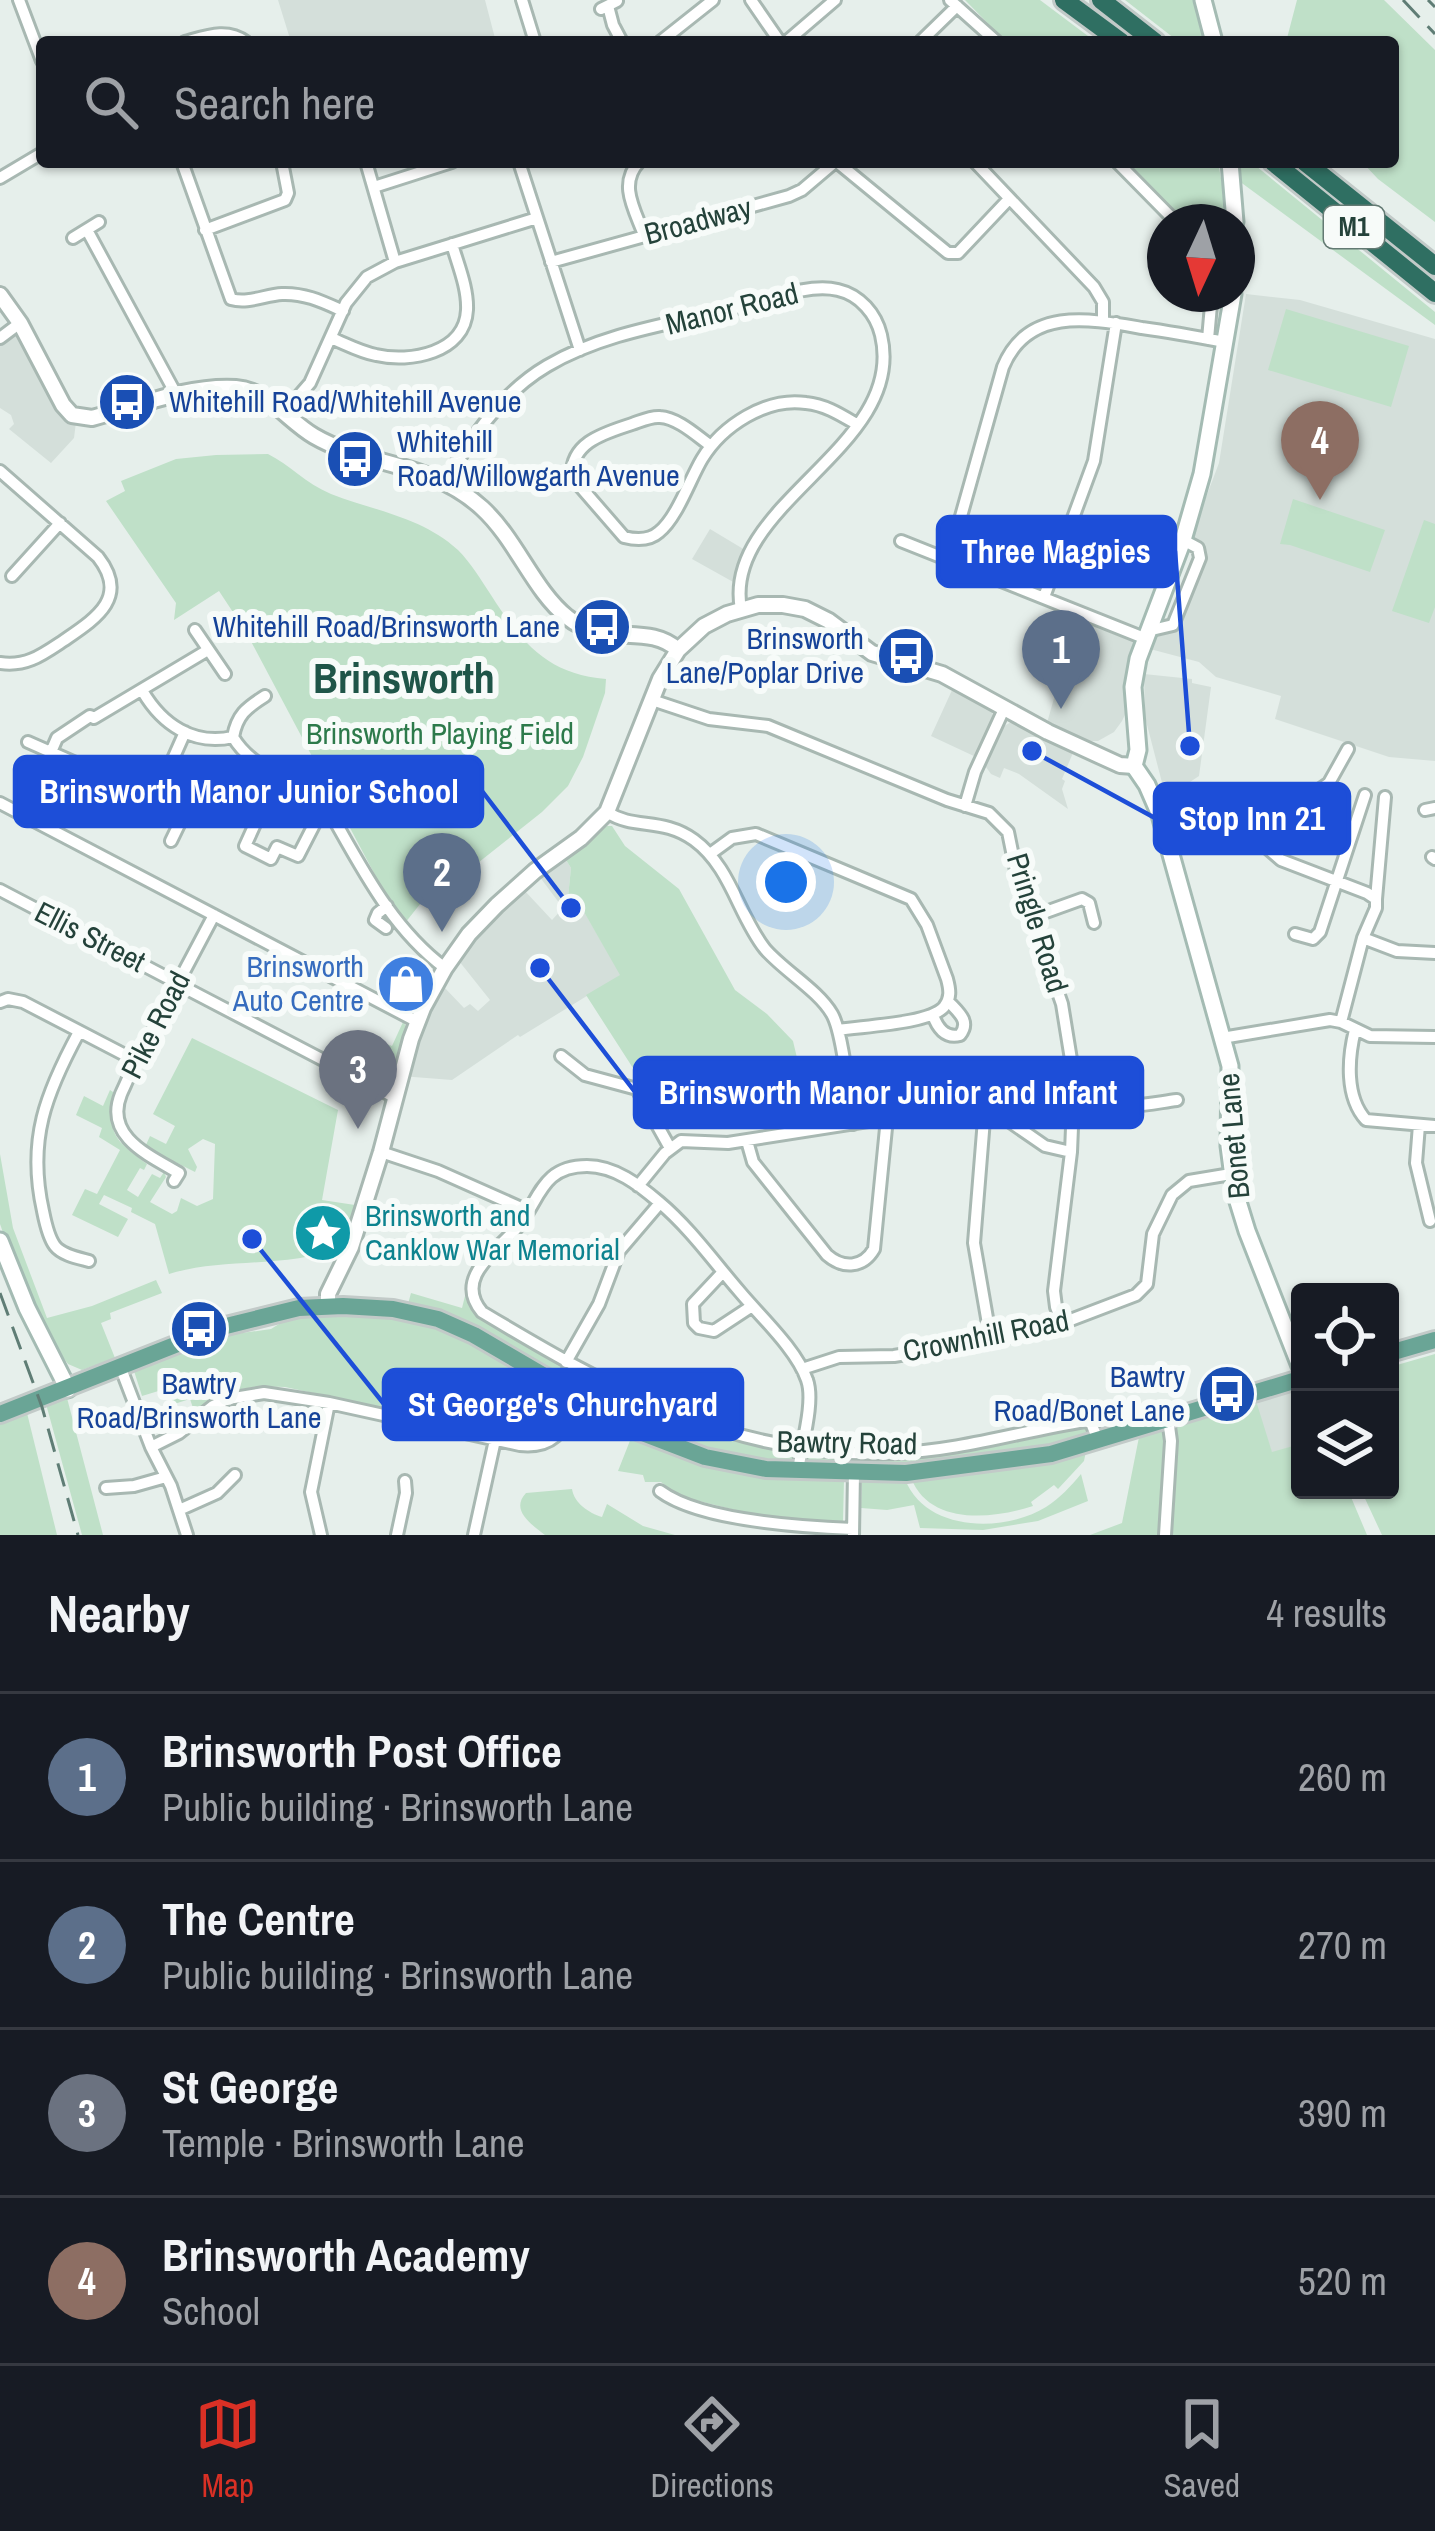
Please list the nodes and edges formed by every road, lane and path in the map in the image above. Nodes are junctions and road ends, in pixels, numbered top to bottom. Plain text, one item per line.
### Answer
1 (19, 0) edge
2 (522, 0) edge
3 (713, 0) edge
4 (751, 0) edge
5 (835, 0) edge
6 (1064, 0) edge
7 (1101, 0) edge
8 (1203, 0) edge
9 (954, 3) edge
10 (608, 5) edge
11 (533, 36) edge
12 (619, 36) edge
13 (668, 36) edge
14 (778, 36) edge
15 (790, 36) edge
16 (925, 36) edge
17 (990, 36) edge
18 (1113, 36) edge
19 (1147, 36) edge
20 (1212, 36) edge
21 (36, 45) edge
22 (36, 157) edge
23 (184, 168) edge
24 (284, 168) edge
25 (368, 168) edge
26 (433, 168) edge
27 (521, 168) edge
28 (635, 168) edge
29 (829, 168) edge
30 (843, 168) edge
31 (981, 168) edge
32 (1123, 168) edge
33 (1230, 168) edge
34 (1280, 168) edge
35 (1312, 168) edge
36 (0, 178) edge
37 (374, 187) junction
38 (1009, 199) junction
39 (1158, 204) edge
40 (1233, 204) edge
41 (537, 218) junction
42 (99, 222) dead end
43 (86, 230) junction
44 (206, 230) junction
45 (644, 235) junction
46 (73, 238) dead end
47 (452, 244) junction
48 (395, 262) junction
49 (551, 262) junction
50 (1435, 266) edge
51 (1435, 293) edge
52 (0, 295) edge
53 (343, 311) junction
54 (1214, 312) edge
55 (1227, 312) edge
56 (1109, 322) junction
57 (20, 323) junction
58 (0, 338) edge
59 (331, 338) junction
60 (1217, 340) junction
61 (580, 350) junction
62 (177, 396) junction
63 (284, 413) junction
64 (858, 425) junction
65 (711, 446) junction
66 (0, 471) edge
67 (444, 482) junction
68 (60, 523) junction
69 (901, 541) dead end
70 (949, 559) junction
71 (12, 576) dead end
72 (1044, 597) junction
73 (741, 609) junction
74 (195, 630) dead end
75 (1146, 632) junction
76 (208, 650) junction
77 (678, 650) junction
78 (0, 662) edge
79 (225, 674) dead end
80 (142, 692) junction
81 (265, 696) dead end
82 (652, 700) junction
83 (1004, 710) junction
84 (185, 732) junction
85 (233, 737) junction
86 (28, 742) dead end
87 (1348, 748) dead end
88 (51, 752) junction
89 (78, 764) dead end
90 (1134, 766) junction
91 (117, 776) dead end
92 (157, 795) junction
93 (1365, 795) dead end
94 (1385, 797) dead end
95 (0, 803) edge
96 (965, 806) junction
97 (329, 811) junction
98 (607, 812) junction
99 (260, 813) dead end
100 (1160, 815) junction
101 (171, 841) dead end
102 (1270, 850) junction
103 (710, 854) junction
104 (1338, 881) junction
105 (0, 890) edge
106 (1376, 899) junction
107 (387, 906) junction
108 (214, 915) junction
109 (1032, 917) junction
110 (1094, 923) dead end
111 (386, 928) dead end
112 (1295, 934) dead end
113 (1363, 938) junction
114 (1435, 953) edge
115 (445, 968) junction
116 (181, 976) junction
117 (189, 990) dead end
118 (948, 1001) junction
119 (0, 1002) edge
120 (933, 1015) junction
121 (418, 1022) junction
122 (1341, 1022) junction
123 (838, 1030) junction
124 (1355, 1030) junction
125 (79, 1031) junction
126 (1435, 1036) edge
127 (1222, 1038) junction
128 (133, 1056) junction
129 (561, 1056) dead end
130 (1075, 1090) junction
131 (396, 1098) junction
132 (1177, 1100) dead end
133 (985, 1107) junction
134 (887, 1118) junction
135 (854, 1124) junction
136 (1419, 1125) junction
137 (1435, 1126) edge
138 (747, 1141) junction
139 (670, 1148) junction
140 (381, 1152) junction
141 (1071, 1152) junction
142 (1231, 1174) junction
143 (174, 1181) dead end
144 (638, 1186) junction
145 (660, 1203) junction
146 (528, 1211) junction
147 (1430, 1221) dead end
148 (0, 1241) edge
149 (89, 1261) dead end
150 (723, 1272) junction
151 (328, 1306) junction
152 (752, 1306) junction
153 (1063, 1325) junction
154 (1435, 1340) edge
155 (991, 1341) junction
156 (1291, 1343) edge
157 (1399, 1350) edge
158 (566, 1362) junction
159 (120, 1366) junction
160 (802, 1369) junction
161 (1291, 1381) edge
162 (68, 1389) junction
163 (580, 1399) junction
164 (329, 1403) junction
165 (0, 1414) edge
166 (1168, 1419) junction
167 (495, 1440) junction
168 (1098, 1441) junction
169 (152, 1447) junction
170 (801, 1447) junction
171 (798, 1471) junction
172 (854, 1472) junction
173 (235, 1474) dead end
174 (166, 1477) junction
175 (405, 1481) dead end
176 (106, 1488) dead end
177 (660, 1491) dead end
178 (179, 1510) junction
179 (853, 1532) edge
180 (187, 1535) edge
181 (321, 1535) edge
182 (397, 1535) edge
183 (473, 1535) edge
184 (1165, 1535) edge

1 - 21 street
2 - 11 street
3 - 13 street
4 - 14 street
5 - 15 street
6 - 18 highway
7 - 19 highway
8 - 20 main road
9 - 16 street
9 - 17 street
10 - 12 street
22 - 36 street
23 - 44 street
24 - 44 street
25 - 37 street
26 - 37 street
27 - 41 street
28 - 45 street
29 - 45 street, Broadway
30 - 38 street
31 - 38 street
32 - 39 street
33 - 40 main road
34 - 51 highway, M1
35 - 50 highway, M1
37 - 48 street
38 - 56 street
41 - 47 street
41 - 49 street
42 - 43 street
43 - 46 street
43 - 62 street
44 - 53 street
45 - 49 street, Broadway
47 - 48 street
47 - 59 street
48 - 53 street
49 - 61 street
52 - 57 street
53 - 59 street
54 - 60 street
55 - 60 main road
56 - 60 street
56 - 70 street
56 - 72 street
57 - 58 street
57 - 62 street
59 - 63 street
60 - 75 main road
61 - 64 street, Manor Road
61 - 67 street, Manor Road
62 - 63 street
63 - 67 street
64 - 65 street
64 - 73 street, Manor Road
65 - 65 street
66 - 68 street
67 - 77 street
68 - 71 street
68 - 78 street
69 - 70 street
70 - 72 street
72 - 75 street
73 - 77 street
73 - 83 street
74 - 76 street
75 - 90 main road
76 - 79 street
76 - 80 street
77 - 82 street
80 - 84 street
80 - 88 street
81 - 85 street
82 - 96 street, Pringle Road
82 - 98 street
83 - 90 street
83 - 96 street
84 - 85 street
84 - 92 street
85 - 97 street
86 - 88 street
87 - 102 street
88 - 89 street
90 - 100 main road, Bonet Lane
91 - 92 street
92 - 101 street
93 - 104 street
94 - 106 street
95 - 108 street
96 - 109 street, Pringle Road
97 - 99 street
97 - 107 street
98 - 103 street
98 - 115 street
100 - 102 street
100 - 127 main road, Bonet Lane
102 - 104 street
103 - 118 street
103 - 123 street
104 - 106 street
104 - 112 street
105 - 116 street, Ellis Street
106 - 113 street
107 - 111 street
107 - 115 street
108 - 116 street, Pike Road
108 - 121 street
109 - 110 street
109 - 130 street, Pringle Road
113 - 114 street
113 - 122 street
115 - 121 street
116 - 128 street, Pike Road
117 - 131 street
118 - 120 street
118 - 120 street
119 - 125 street
120 - 123 street
121 - 131 street
122 - 124 street
122 - 127 street
123 - 135 street
124 - 126 street
124 - 136 street
125 - 128 street
125 - 149 street
127 - 142 main road, Bonet Lane
128 - 143 street, Pike Road
129 - 139 street
130 - 132 street
130 - 141 street, Pringle Road
131 - 140 street
133 - 134 street
133 - 141 street
133 - 155 street
134 - 135 street
134 - 138 street
135 - 138 street
136 - 137 street
136 - 147 street
138 - 139 street
139 - 144 street
140 - 146 street
140 - 151 street
141 - 153 street, Pringle Road
142 - 153 street, Crownhill Road
142 - 156 main road, Bonet Lane
144 - 145 street
144 - 146 street
145 - 150 street
145 - 158 street
146 - 158 street, Bawtry Road
148 - 162 main road
150 - 152 street
150 - 152 street
151 - 159 main road, Bawtry Road
151 - 163 main road, Bawtry Road
152 - 160 street
153 - 155 street, Crownhill Road
154 - 157 main road
155 - 160 street, Crownhill Road
158 - 170 street, Bawtry Road
159 - 162 main road, Bawtry Road
159 - 169 street
160 - 170 street
161 - 166 main road, Bawtry Road
162 - 165 main road, Bawtry Road
163 - 167 street
163 - 171 main road, Bawtry Road
164 - 167 street
164 - 169 street
164 - 181 street
166 - 168 main road, Bawtry Road
166 - 184 street
167 - 183 street
168 - 170 street, Bawtry Road
168 - 172 main road, Bawtry Road
169 - 174 street
170 - 171 street
171 - 172 main road, Bawtry Road
172 - 179 street
173 - 178 street
174 - 176 street
174 - 178 street
175 - 182 street
177 - 179 street
178 - 180 street

